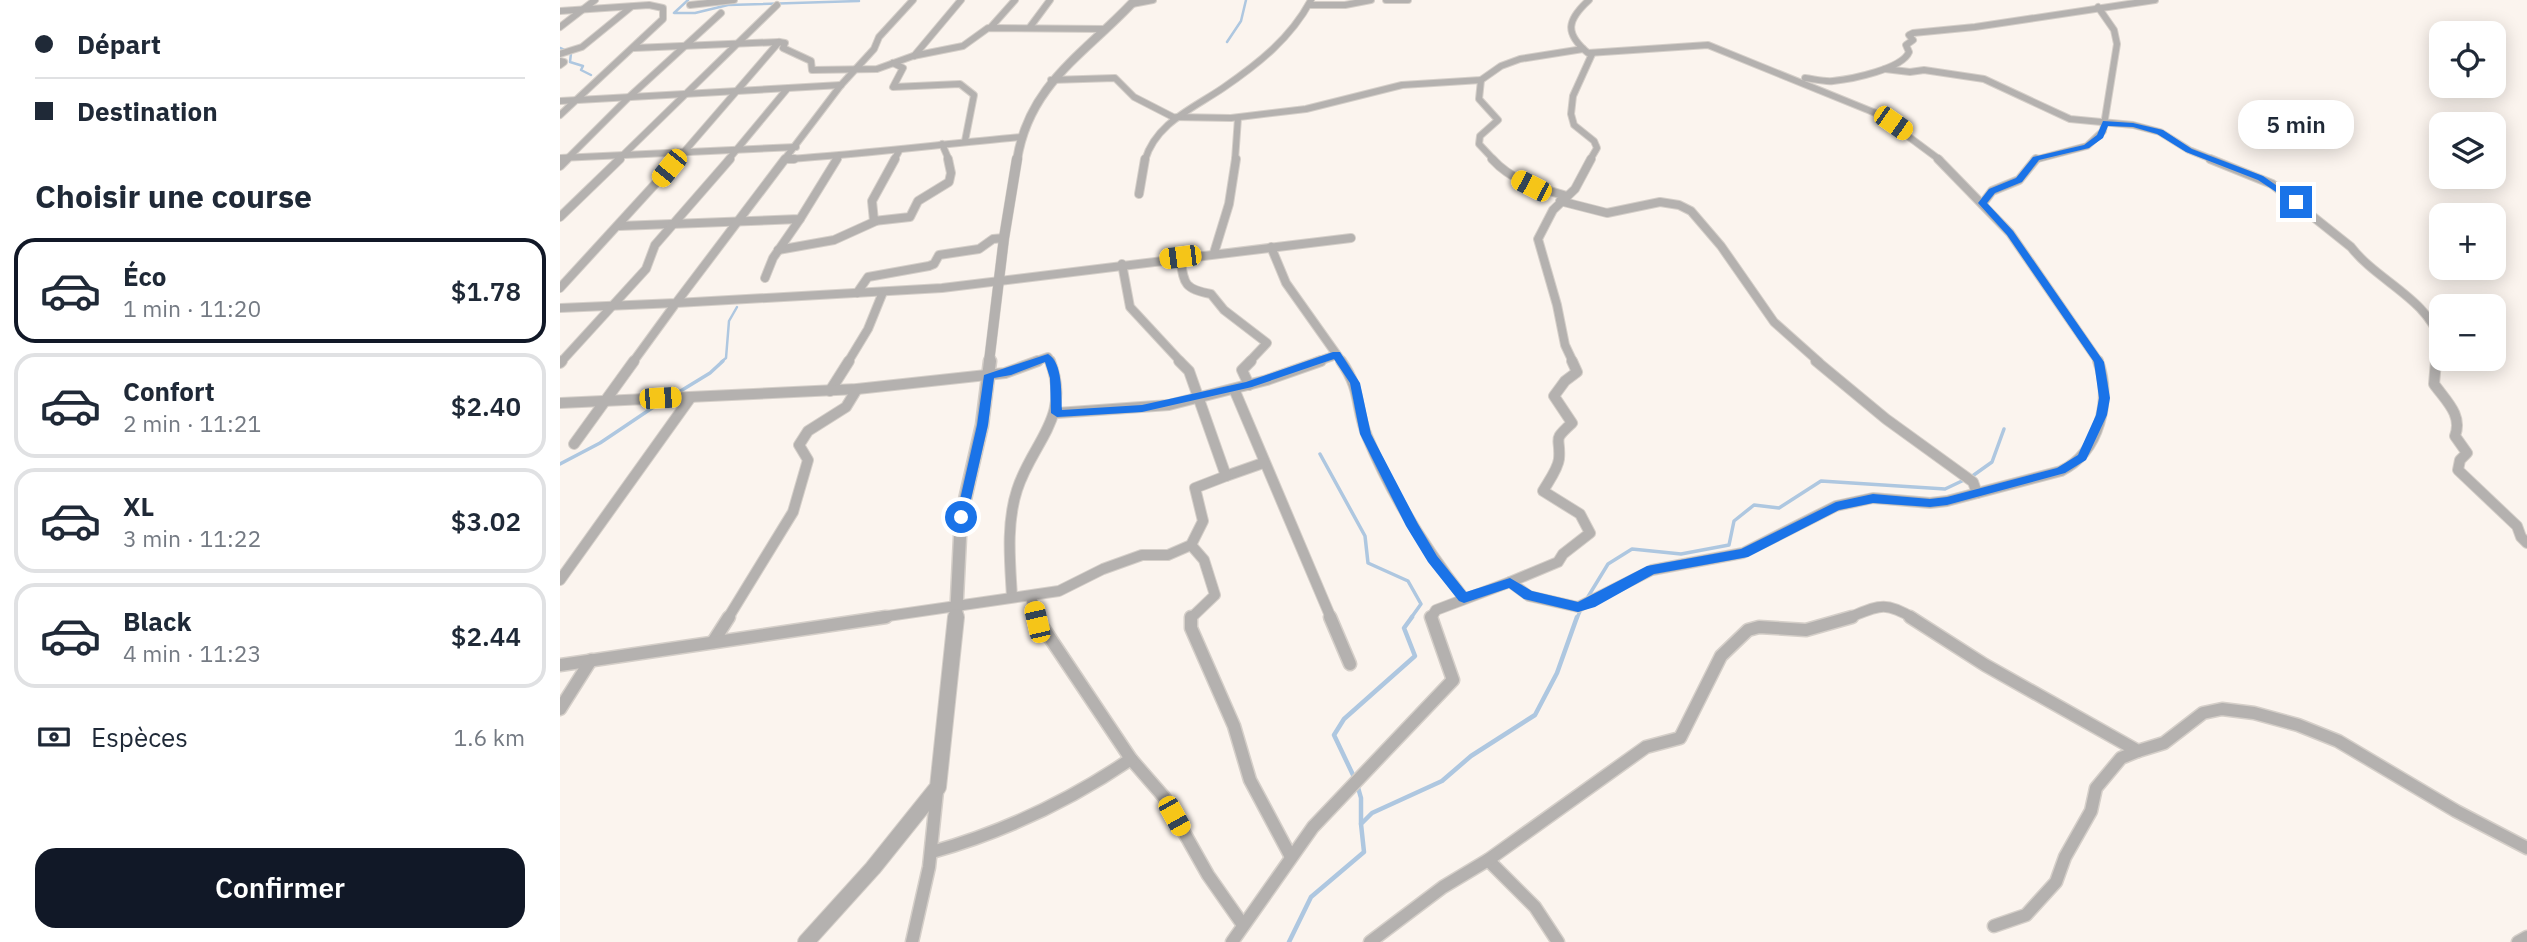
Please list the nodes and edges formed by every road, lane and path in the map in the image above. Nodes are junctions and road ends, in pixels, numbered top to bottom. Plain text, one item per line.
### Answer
1 (595, 0) edge
2 (639, 0) edge
3 (694, 0) edge
4 (734, 0) edge
5 (913, 0) edge
6 (961, 0) edge
7 (1014, 0) edge
8 (1050, 0) edge
9 (1153, 0) edge
10 (1371, 0) edge
11 (1385, 0) edge
12 (1408, 0) edge
13 (1588, 0) edge
14 (2155, 0) edge
15 (1133, 2) edge
16 (1310, 2) edge
17 (777, 5) dead end
18 (631, 7) junction
19 (2098, 7) junction
20 (582, 10) junction
21 (560, 11) edge
22 (721, 13) dead end
23 (560, 27) edge
24 (991, 27) junction
25 (1030, 27) junction
26 (1106, 29) junction
27 (779, 42) junction
28 (737, 43) junction
29 (684, 46) junction
30 (634, 48) junction
31 (1588, 52) junction
32 (565, 53) edge
33 (913, 56) junction
34 (893, 63) junction
35 (1885, 69) junction
36 (853, 70) junction
37 (1787, 75) junction
38 (1051, 80) junction
39 (1481, 80) junction
40 (841, 85) junction
41 (787, 89) junction
42 (735, 93) junction
43 (682, 95) junction
44 (628, 98) junction
45 (576, 100) junction
46 (560, 101) edge
47 (560, 115) edge
48 (1179, 118) junction
49 (1238, 118) junction
50 (2106, 123) junction
51 (1021, 136) junction
52 (965, 141) junction
53 (942, 144) junction
54 (796, 147) junction
55 (737, 150) junction
56 (899, 151) junction
57 (681, 153) junction
58 (622, 156) junction
59 (839, 156) junction
60 (560, 158) edge
61 (569, 158) junction
62 (787, 159) junction
63 (560, 166) edge
64 (1139, 194) dead end
65 (1564, 199) junction
66 (1983, 203) junction
67 (560, 217) edge
68 (800, 219) junction
69 (739, 222) junction
70 (876, 222) junction
71 (676, 223) junction
72 (618, 226) junction
73 (1003, 237) junction
74 (1351, 238) dead end
75 (1271, 247) junction
76 (778, 250) junction
77 (1214, 253) junction
78 (1180, 257) junction
79 (1122, 264) junction
80 (765, 278) dead end
81 (1000, 283) junction
82 (560, 288) edge
83 (883, 292) junction
84 (857, 293) junction
85 (676, 303) junction
86 (610, 306) junction
87 (560, 308) edge
88 (1336, 355) junction
89 (560, 363) edge
90 (989, 375) junction
91 (1249, 385) junction
92 (1234, 388) junction
93 (857, 389) junction
94 (830, 391) junction
95 (691, 397) junction
96 (1200, 398) junction
97 (606, 401) junction
98 (560, 403) edge
99 (1057, 413) junction
100 (574, 443) dead end
101 (1263, 463) junction
102 (1226, 476) junction
103 (1977, 493) junction
104 (2527, 543) edge
105 (1191, 545) junction
106 (560, 580) edge
107 (1510, 582) junction
108 (1031, 596) junction
109 (1012, 597) junction
110 (1464, 598) junction
111 (957, 604) junction
112 (713, 642) junction
113 (592, 660) junction
114 (1350, 664) dead end
115 (560, 665) edge
116 (560, 709) edge
117 (2137, 751) junction
118 (1131, 759) junction
119 (937, 787) junction
120 (2527, 848) edge
121 (932, 852) junction
122 (1291, 857) junction
123 (1488, 860) junction
124 (1243, 925) junction
125 (1994, 926) dead end
126 (2527, 937) edge
127 (806, 942) edge
128 (912, 942) edge
129 (1232, 942) edge
130 (1370, 942) edge
131 (1558, 942) edge
132 (2518, 942) edge

1 - 20 street
2 - 18 street
3 - 4 street
5 - 36 street
6 - 33 street
7 - 24 street
8 - 25 street
9 - 15 street
10 - 16 street
11 - 12 street
13 - 31 street
14 - 19 street
15 - 26 street
16 - 48 street
17 - 28 street
18 - 20 street
18 - 30 street
18 - 32 street
19 - 35 street
19 - 50 street
20 - 21 street
20 - 23 street
22 - 29 street
24 - 25 street
24 - 33 street
25 - 26 street
26 - 38 street
27 - 28 street
27 - 36 street
27 - 42 street
28 - 29 street
28 - 43 street
29 - 30 street
29 - 44 street
30 - 45 street
31 - 37 street
31 - 39 street
31 - 65 street
33 - 34 street
34 - 36 street
34 - 52 street
35 - 37 street
35 - 50 street
36 - 40 street
37 - 66 street
38 - 48 street
38 - 51 street
39 - 49 street
39 - 65 street
40 - 41 street
40 - 54 street
41 - 42 street
41 - 55 street
42 - 43 street
42 - 57 street
43 - 44 street
43 - 58 street
44 - 45 street
44 - 61 street
45 - 46 street
45 - 47 street
48 - 49 street
48 - 64 street
49 - 77 street
50 - 66 street
50 - 104 street
51 - 52 street
51 - 73 street
52 - 53 street
53 - 56 street
53 - 70 street
54 - 55 street
54 - 62 street
55 - 57 street
55 - 71 street
56 - 59 street
56 - 70 street
57 - 58 street
57 - 72 street
58 - 61 street
58 - 67 street
59 - 62 street
59 - 68 street
60 - 61 street
61 - 63 street
62 - 69 street
65 - 103 street
65 - 107 street
66 - 103 street
68 - 69 street
68 - 76 street
69 - 71 street
69 - 85 street
70 - 76 street
71 - 72 street
71 - 86 street
72 - 82 street
73 - 81 street
73 - 84 street
74 - 75 street
75 - 77 street
75 - 88 street
76 - 80 street
77 - 78 street
78 - 79 street
78 - 91 street
79 - 81 street
79 - 96 street
81 - 83 street
81 - 90 street
83 - 84 street
83 - 94 street
84 - 85 street
85 - 86 street
85 - 97 street
86 - 87 street
86 - 89 street
88 - 91 street
88 - 110 street
90 - 93 street
90 - 99 street
90 - 111 street
91 - 92 street
92 - 96 street
92 - 101 street
93 - 94 street
93 - 112 street
94 - 95 street
95 - 97 street
95 - 106 street
96 - 99 street
96 - 102 street
97 - 98 street
97 - 100 street
99 - 109 street
101 - 102 street
101 - 114 street
102 - 105 street
103 - 107 street
105 - 108 street
105 - 122 street
107 - 110 street
108 - 109 street
108 - 118 street
109 - 111 street
110 - 122 street
111 - 112 street
111 - 119 street
112 - 113 street
113 - 115 street
113 - 116 street
117 - 120 street
117 - 123 street
117 - 125 street
118 - 121 street
118 - 124 street
119 - 121 street
119 - 127 street
121 - 128 street
122 - 124 street
123 - 130 street
123 - 131 street
124 - 129 street
126 - 132 street

